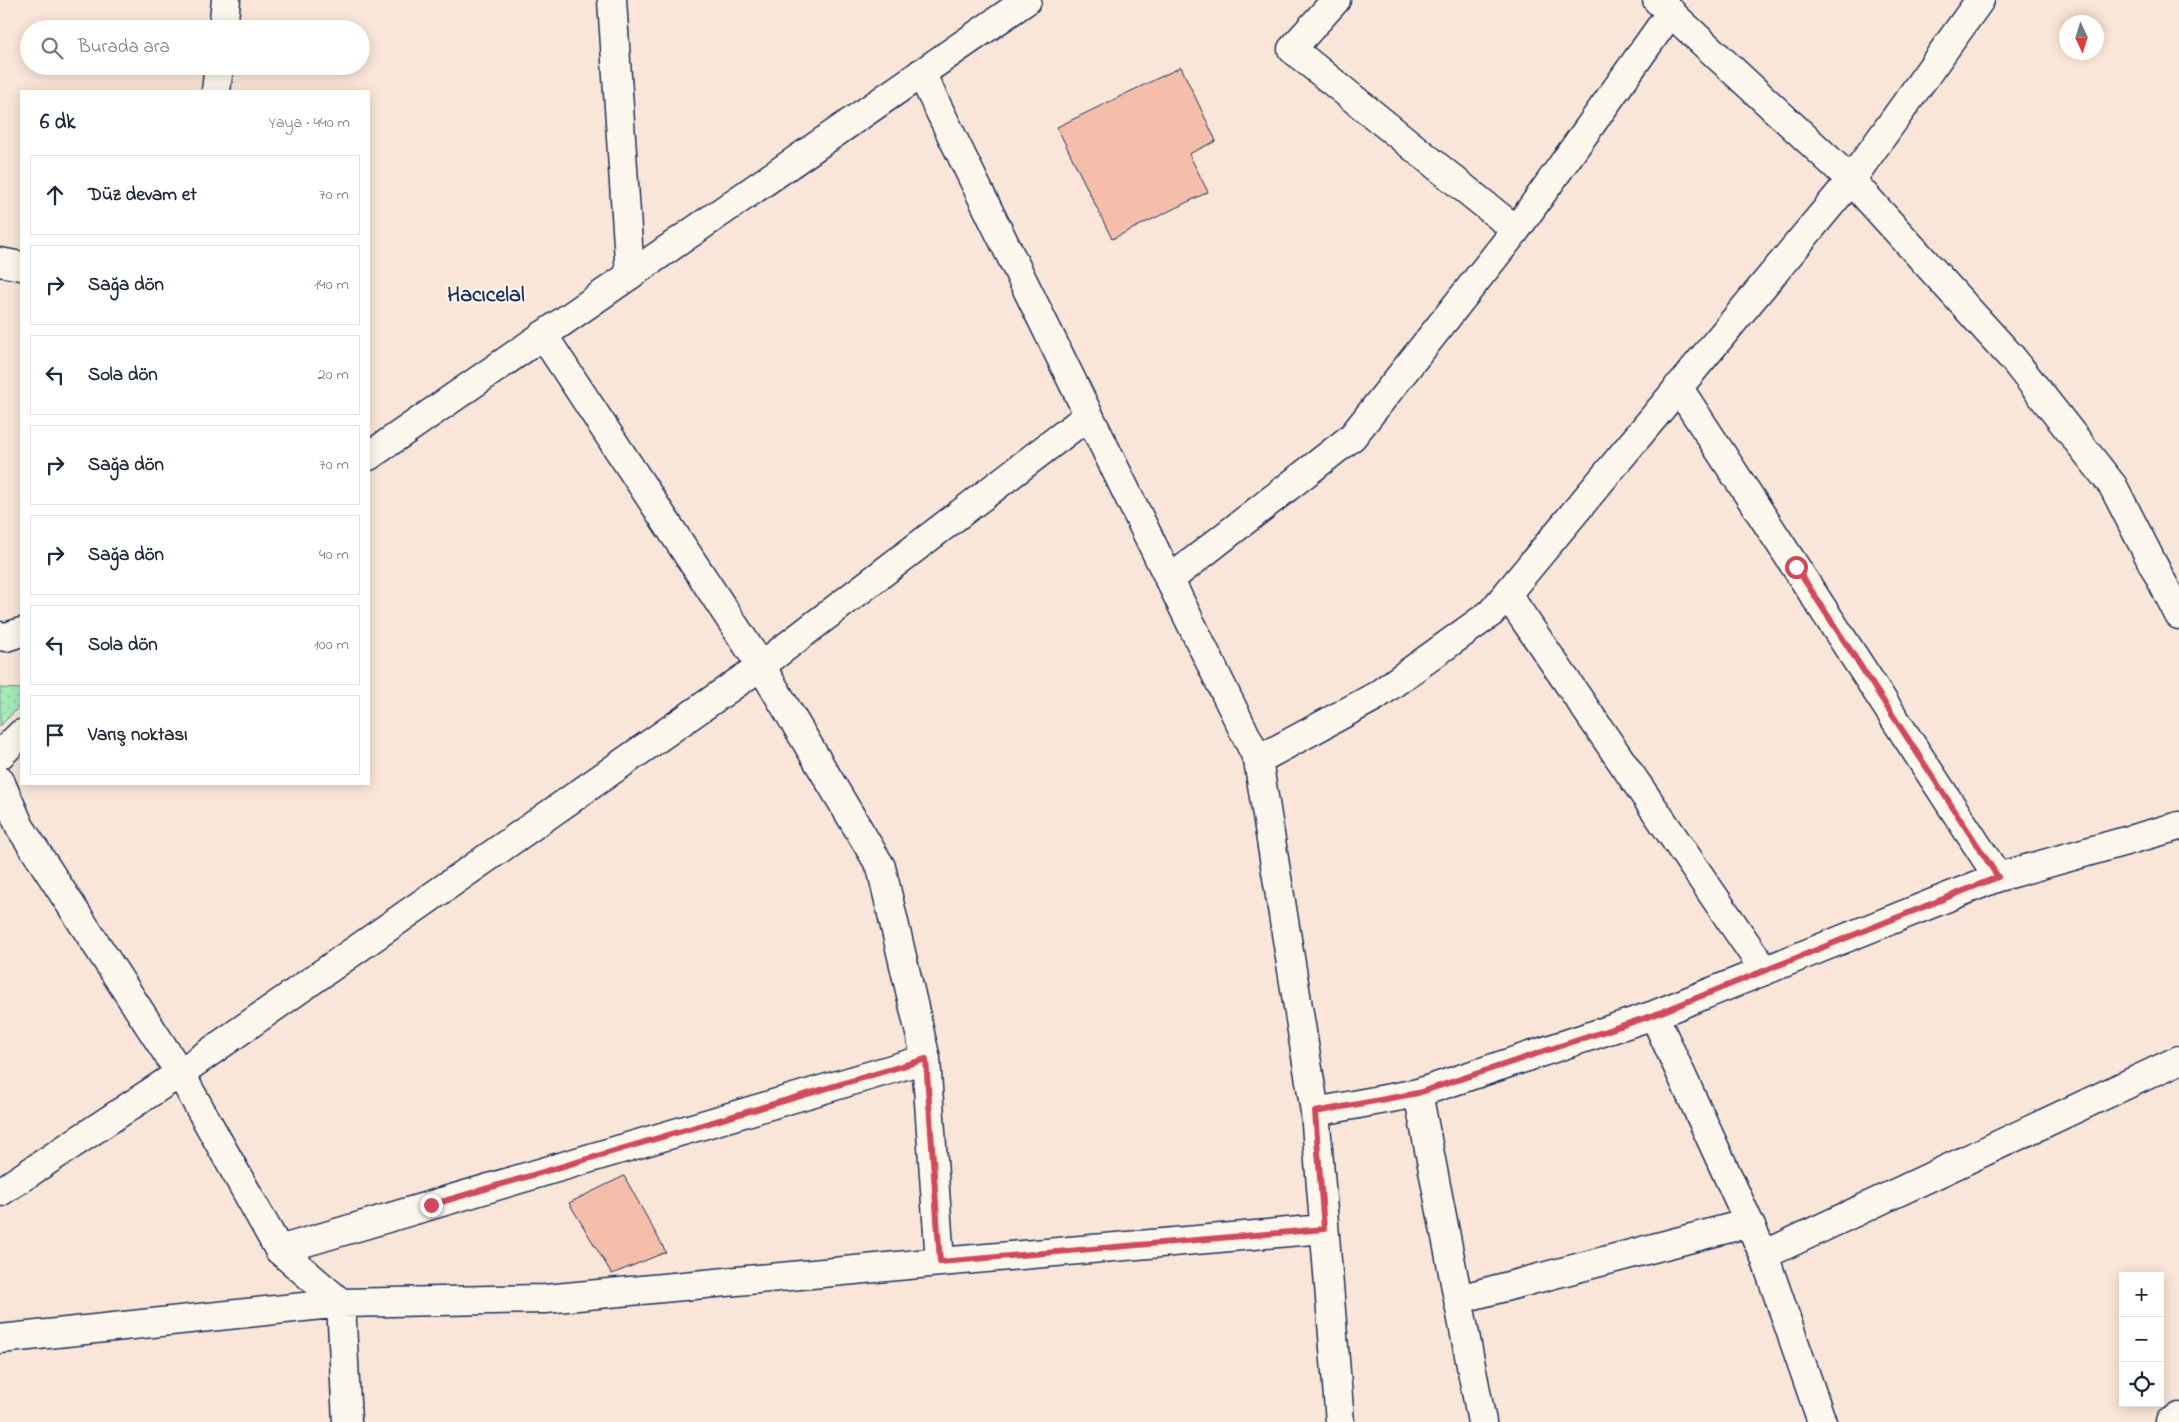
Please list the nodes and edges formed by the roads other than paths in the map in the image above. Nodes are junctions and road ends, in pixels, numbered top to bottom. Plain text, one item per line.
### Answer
1 (226, 0) edge
2 (612, 0) edge
3 (1027, 0) edge
4 (1336, 0) edge
5 (1980, 0) edge
6 (1664, 6) edge
7 (224, 20) edge
8 (921, 73) junction
9 (218, 75) edge
10 (216, 90) edge
11 (1851, 180) junction
12 (1516, 230) junction
13 (0, 262) edge
14 (20, 266) edge
15 (630, 275) junction
16 (543, 335) junction
17 (1678, 387) junction
18 (1089, 415) junction
19 (370, 455) edge
20 (1169, 580) junction
21 (1507, 594) junction
22 (2179, 615) edge
23 (20, 632) edge
24 (0, 636) edge
25 (761, 666) junction
26 (20, 735) edge
27 (0, 755) edge
28 (1258, 760) junction
29 (0, 781) edge
30 (2179, 826) edge
31 (1998, 877) junction
32 (1765, 971) junction
33 (1654, 1015) junction
34 (926, 1059) junction
35 (2179, 1060) edge
36 (180, 1073) junction
37 (1418, 1093) junction
38 (1315, 1112) junction
39 (0, 1192) edge
40 (1749, 1223) junction
41 (1324, 1229) junction
42 (279, 1250) junction
43 (1764, 1255) junction
44 (940, 1262) junction
45 (1458, 1299) junction
46 (341, 1304) junction
47 (0, 1339) edge
48 (2179, 1417) edge
49 (347, 1422) edge
50 (1340, 1422) edge
51 (1482, 1422) edge
52 (1822, 1422) edge
53 (2170, 1422) edge

1 - 7 main road
2 - 15 main road
3 - 8 main road
4 - 12 main road
5 - 11 main road
6 - 11 main road
6 - 12 main road
8 - 15 main road
8 - 18 main road
9 - 10 main road
11 - 17 main road
11 - 22 main road
12 - 20 main road
13 - 14 main road
15 - 16 main road
16 - 19 main road
16 - 25 main road
17 - 21 main road
17 - 31 main road
18 - 20 main road
18 - 25 main road
20 - 28 main road
21 - 28 main road
21 - 32 main road
23 - 24 main road
25 - 34 main road
25 - 36 main road
26 - 27 main road
28 - 38 main road
29 - 36 main road
30 - 31 main road
31 - 32 main road
32 - 33 main road
33 - 37 main road
33 - 40 main road
34 - 42 main road
34 - 44 main road
35 - 43 main road
36 - 39 main road
36 - 42 main road
37 - 38 main road
37 - 45 main road
38 - 41 main road
40 - 43 main road
40 - 45 main road
41 - 44 main road
41 - 50 main road
42 - 46 main road
43 - 52 main road
44 - 46 main road
45 - 51 main road
46 - 47 main road
46 - 49 main road
48 - 53 main road

